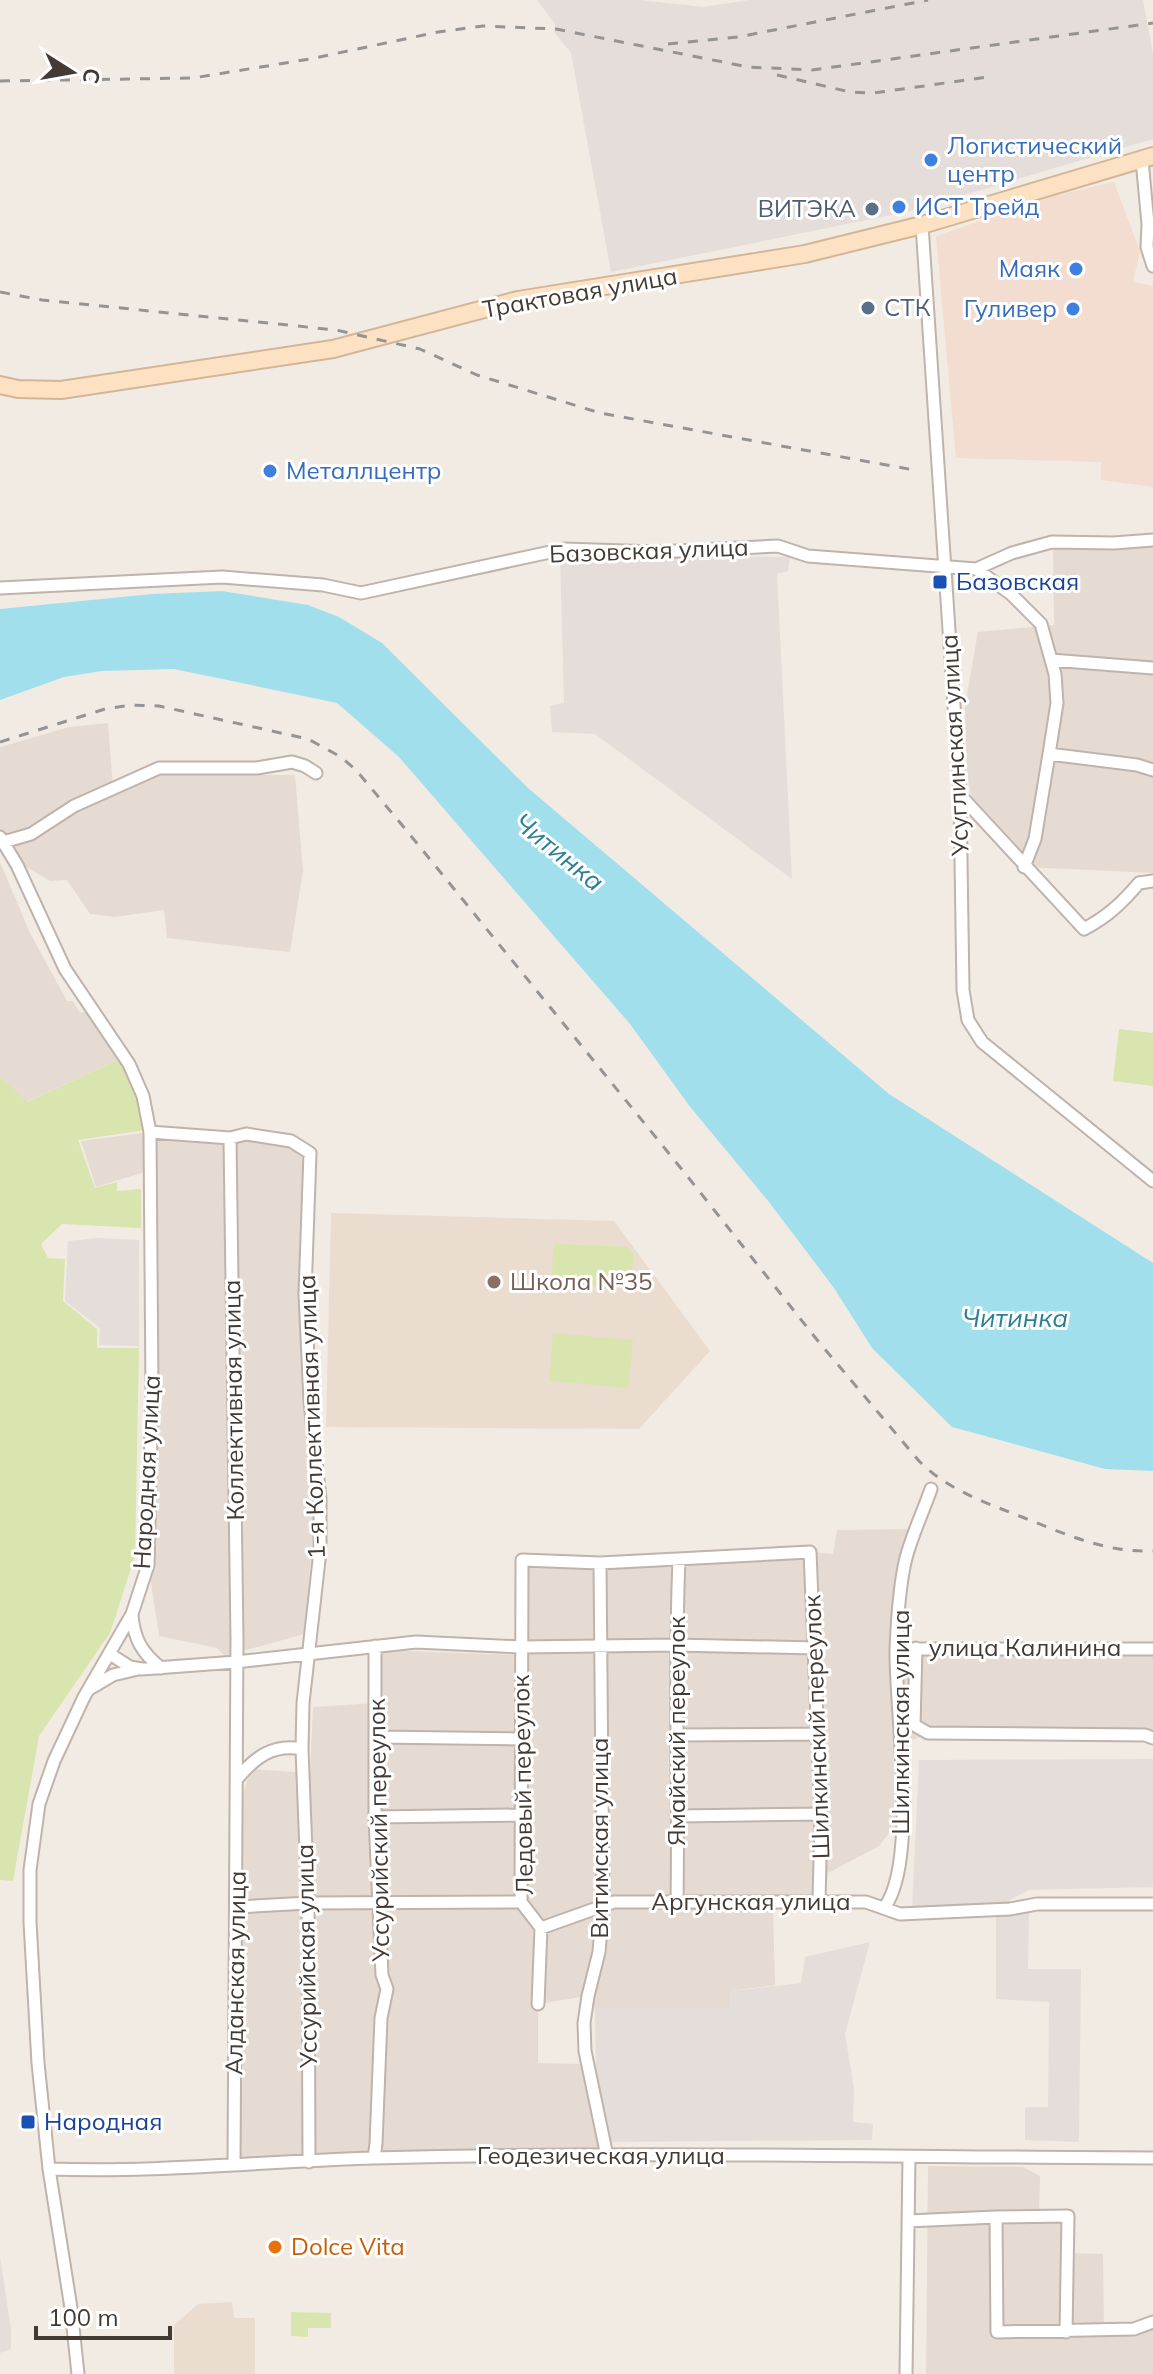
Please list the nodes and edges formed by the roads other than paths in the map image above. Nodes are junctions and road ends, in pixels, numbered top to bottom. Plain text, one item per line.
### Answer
1 (1147, 158) edge
2 (922, 225) junction
3 (1153, 266) edge
4 (0, 385) edge
5 (1153, 540) edge
6 (945, 566) junction
7 (976, 569) junction
8 (0, 588) edge
9 (1051, 660) junction
10 (1153, 668) edge
11 (1049, 754) junction
12 (1153, 770) edge
13 (316, 773) dead end
14 (960, 795) junction
15 (1, 841) edge
16 (1024, 867) junction
17 (1153, 881) edge
18 (150, 1132) junction
19 (230, 1138) junction
20 (1153, 1181) edge
21 (931, 1489) dead end
22 (679, 1560) junction
23 (600, 1563) junction
24 (132, 1614) junction
25 (675, 1645) junction
26 (375, 1646) junction
27 (600, 1646) junction
28 (521, 1647) junction
29 (816, 1648) junction
30 (916, 1648) junction
31 (896, 1649) junction
32 (1153, 1649) edge
33 (110, 1654) junction
34 (310, 1654) junction
35 (236, 1662) junction
36 (161, 1668) junction
37 (142, 1669) junction
38 (88, 1691) junction
39 (818, 1734) junction
40 (678, 1735) junction
41 (376, 1737) junction
42 (1153, 1738) edge
43 (520, 1739) junction
44 (302, 1749) junction
45 (237, 1780) junction
46 (821, 1814) junction
47 (519, 1815) junction
48 (679, 1816) junction
49 (375, 1817) junction
50 (521, 1902) junction
51 (677, 1902) junction
52 (819, 1902) junction
53 (308, 1903) junction
54 (379, 1903) junction
55 (603, 1904) junction
56 (1153, 1904) edge
57 (237, 1907) junction
58 (884, 1908) junction
59 (541, 1928) junction
60 (538, 2004) dead end
61 (607, 2156) junction
62 (909, 2157) junction
63 (374, 2158) junction
64 (1153, 2158) edge
65 (309, 2162) junction
66 (234, 2165) junction
67 (49, 2169) junction
68 (996, 2217) junction
69 (908, 2221) junction
70 (1153, 2322) edge
71 (1066, 2332) junction
72 (78, 2374) edge
73 (906, 2374) edge

1 - 2 main road, Трактовая улица
1 - 3 street
2 - 4 main road, Трактовая улица
2 - 6 street, Усуглинская улица
5 - 7 street, Базовская улица
6 - 7 street, Базовская улица
6 - 8 street, Базовская улица
6 - 14 street, Усуглинская улица
7 - 9 street
9 - 10 street
9 - 11 street
11 - 12 street
11 - 16 street
13 - 15 street
14 - 16 street
14 - 20 street, Усуглинская улица
15 - 18 street, Народная улица
16 - 17 street
18 - 19 street
18 - 24 street, Народная улица
19 - 34 street, 1-я Коллективная улица
19 - 35 street, Коллективная улица
21 - 31 street, Шилкинская улица
22 - 23 street
22 - 25 street, Ямайский переулок
22 - 29 street, Шилкинский переулок
23 - 27 street, Витимская улица
23 - 28 street, Ледовый переулок
24 - 33 street, Народная улица
24 - 36 street
25 - 27 street
25 - 29 street
25 - 40 street, Ямайский переулок
26 - 28 street
26 - 34 street
26 - 41 street, Уссурийский переулок
27 - 28 street
27 - 55 street, Витимская улица
28 - 43 street, Ледовый переулок
29 - 39 street, Шилкинский переулок
30 - 31 street, улица Калинина
30 - 32 street, улица Калинина
30 - 42 street
31 - 58 street, Шилкинская улица
33 - 37 street
33 - 38 street, Народная улица
34 - 35 street
34 - 44 street, 1-я Коллективная улица
35 - 36 street
35 - 45 street, Коллективная улица
36 - 37 street
37 - 38 street
38 - 67 street, Народная улица
39 - 40 street
39 - 46 street, Шилкинский переулок
40 - 48 street, Ямайский переулок
41 - 43 street
41 - 49 street, Уссурийский переулок
43 - 47 street, Ледовый переулок
44 - 45 street
44 - 53 street, Уссурийская улица
45 - 57 street, Алданская улица
46 - 48 street
46 - 52 street, Шилкинский переулок
47 - 49 street
47 - 50 street, Ледовый переулок
48 - 51 street, Ямайский переулок
49 - 54 street, Уссурийский переулок
50 - 54 street
50 - 59 street, Ледовый переулок
51 - 52 street, Аргунская улица
51 - 55 street, Аргунская улица
52 - 58 street, Аргунская улица
53 - 54 street
53 - 57 street
53 - 65 street, Уссурийская улица
54 - 63 street, Уссурийский переулок
55 - 59 street, Аргунская улица
55 - 61 street, Витимская улица
56 - 58 street, Аргунская улица
57 - 66 street, Алданская улица
59 - 60 street, Ледовый переулок
61 - 62 street, Геодезическая улица
61 - 63 street, Геодезическая улица
62 - 64 street, Геодезическая улица
62 - 69 street
63 - 65 street, Геодезическая улица
65 - 66 street, Геодезическая улица
66 - 67 street, Геодезическая улица
67 - 72 street, Народная улица
68 - 69 street
68 - 71 street
68 - 71 street
69 - 73 street
70 - 71 street

